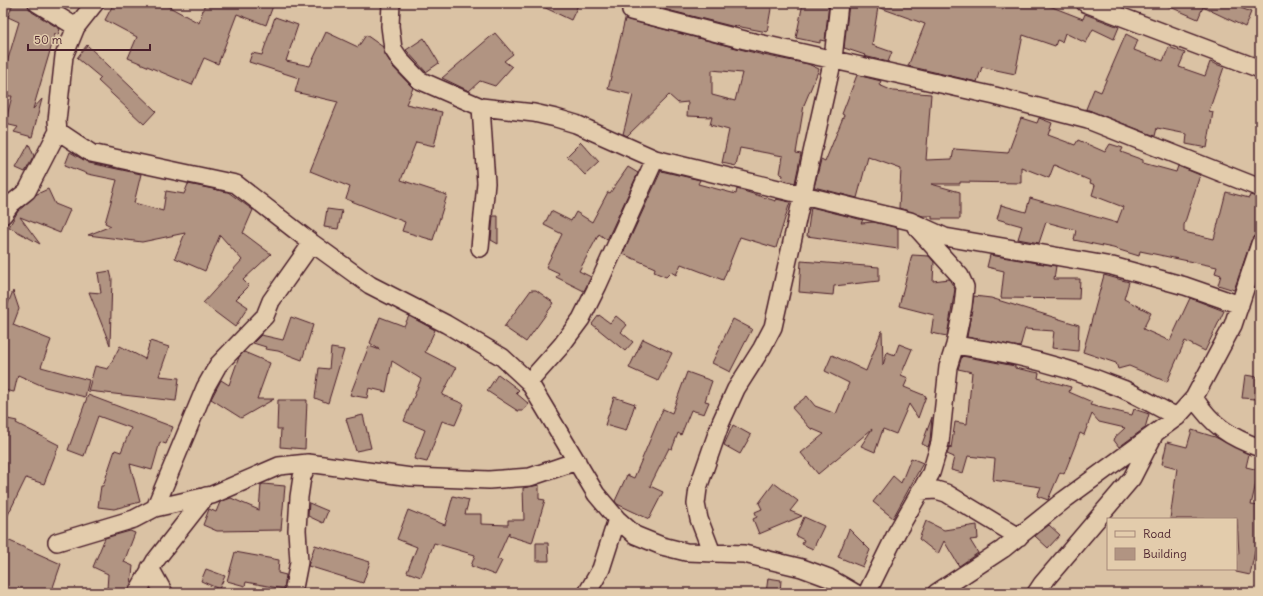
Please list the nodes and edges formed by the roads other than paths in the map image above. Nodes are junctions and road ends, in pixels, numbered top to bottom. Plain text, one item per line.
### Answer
1 (37, 3) edge
2 (94, 3) edge
3 (391, 3) edge
4 (839, 3) edge
5 (1085, 3) edge
6 (631, 10) dead end
7 (76, 27) junction
8 (833, 59) junction
9 (1260, 69) edge
10 (481, 108) junction
11 (58, 131) junction
12 (654, 159) junction
13 (1260, 188) edge
14 (802, 194) junction
15 (3, 215) edge
16 (910, 221) junction
17 (312, 243) junction
18 (1260, 244) edge
19 (480, 248) dead end
20 (1256, 274) edge
21 (1240, 305) junction
22 (955, 345) junction
23 (529, 382) junction
24 (1194, 398) junction
25 (1177, 417) junction
26 (1155, 433) junction
27 (1260, 448) edge
28 (577, 461) junction
29 (308, 464) junction
30 (920, 491) junction
31 (206, 496) junction
32 (155, 508) junction
33 (617, 519) junction
34 (1019, 537) junction
35 (57, 542) dead end
36 (712, 553) junction
37 (150, 568) junction
38 (851, 592) edge
39 (137, 593) edge
40 (164, 593) edge
41 (293, 593) edge
42 (587, 593) edge
43 (867, 593) edge
44 (936, 593) edge
45 (1036, 593) edge

1 - 7 street
2 - 7 street
3 - 10 street
4 - 8 street
5 - 9 street
6 - 8 street
7 - 11 street
8 - 13 street
8 - 14 street
10 - 12 street
10 - 19 street
11 - 15 street
11 - 17 street
12 - 14 street
12 - 23 street
14 - 16 street
14 - 36 street
16 - 21 street
16 - 22 street
17 - 23 street
17 - 32 street
18 - 20 street
20 - 21 street
21 - 24 street
22 - 25 street
22 - 30 street
23 - 28 street
24 - 25 street
24 - 27 street
25 - 26 street
26 - 34 street
26 - 45 street
28 - 29 street
28 - 33 street
29 - 31 street
29 - 41 street
30 - 34 street
30 - 43 street
31 - 32 street
31 - 37 street
32 - 35 street
33 - 36 street
33 - 42 street
34 - 44 street
36 - 38 street
37 - 39 street
37 - 40 street

